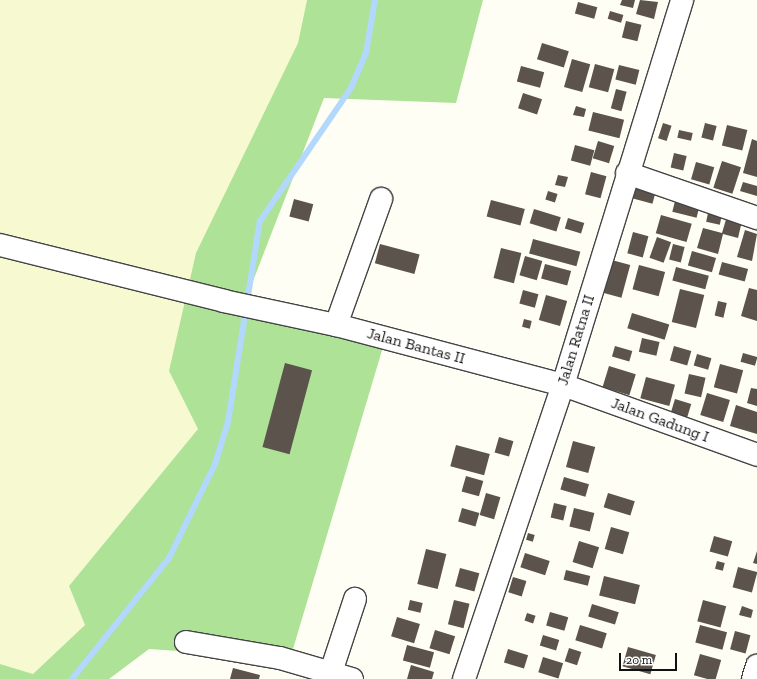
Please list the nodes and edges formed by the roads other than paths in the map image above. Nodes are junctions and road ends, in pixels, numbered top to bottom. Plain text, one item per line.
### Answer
1 (682, 0) edge
2 (627, 173) junction
3 (380, 199) dead end
4 (757, 218) edge
5 (0, 244) edge
6 (336, 325) junction
7 (563, 385) junction
8 (757, 455) edge
9 (356, 599) dead end
10 (186, 642) dead end
11 (757, 666) edge
12 (331, 672) junction
13 (352, 679) edge
14 (464, 679) edge
15 (752, 679) edge

1 - 2 street, Jalan Ratna II
2 - 4 street
2 - 7 street, Jalan Ratna II
3 - 6 street
5 - 6 street, Jalan Bantas II
6 - 7 street, Jalan Bantas II
7 - 8 street, Jalan Gadung I
7 - 14 street, Jalan Ratna II
9 - 12 street
10 - 12 street
11 - 15 street
12 - 13 street

